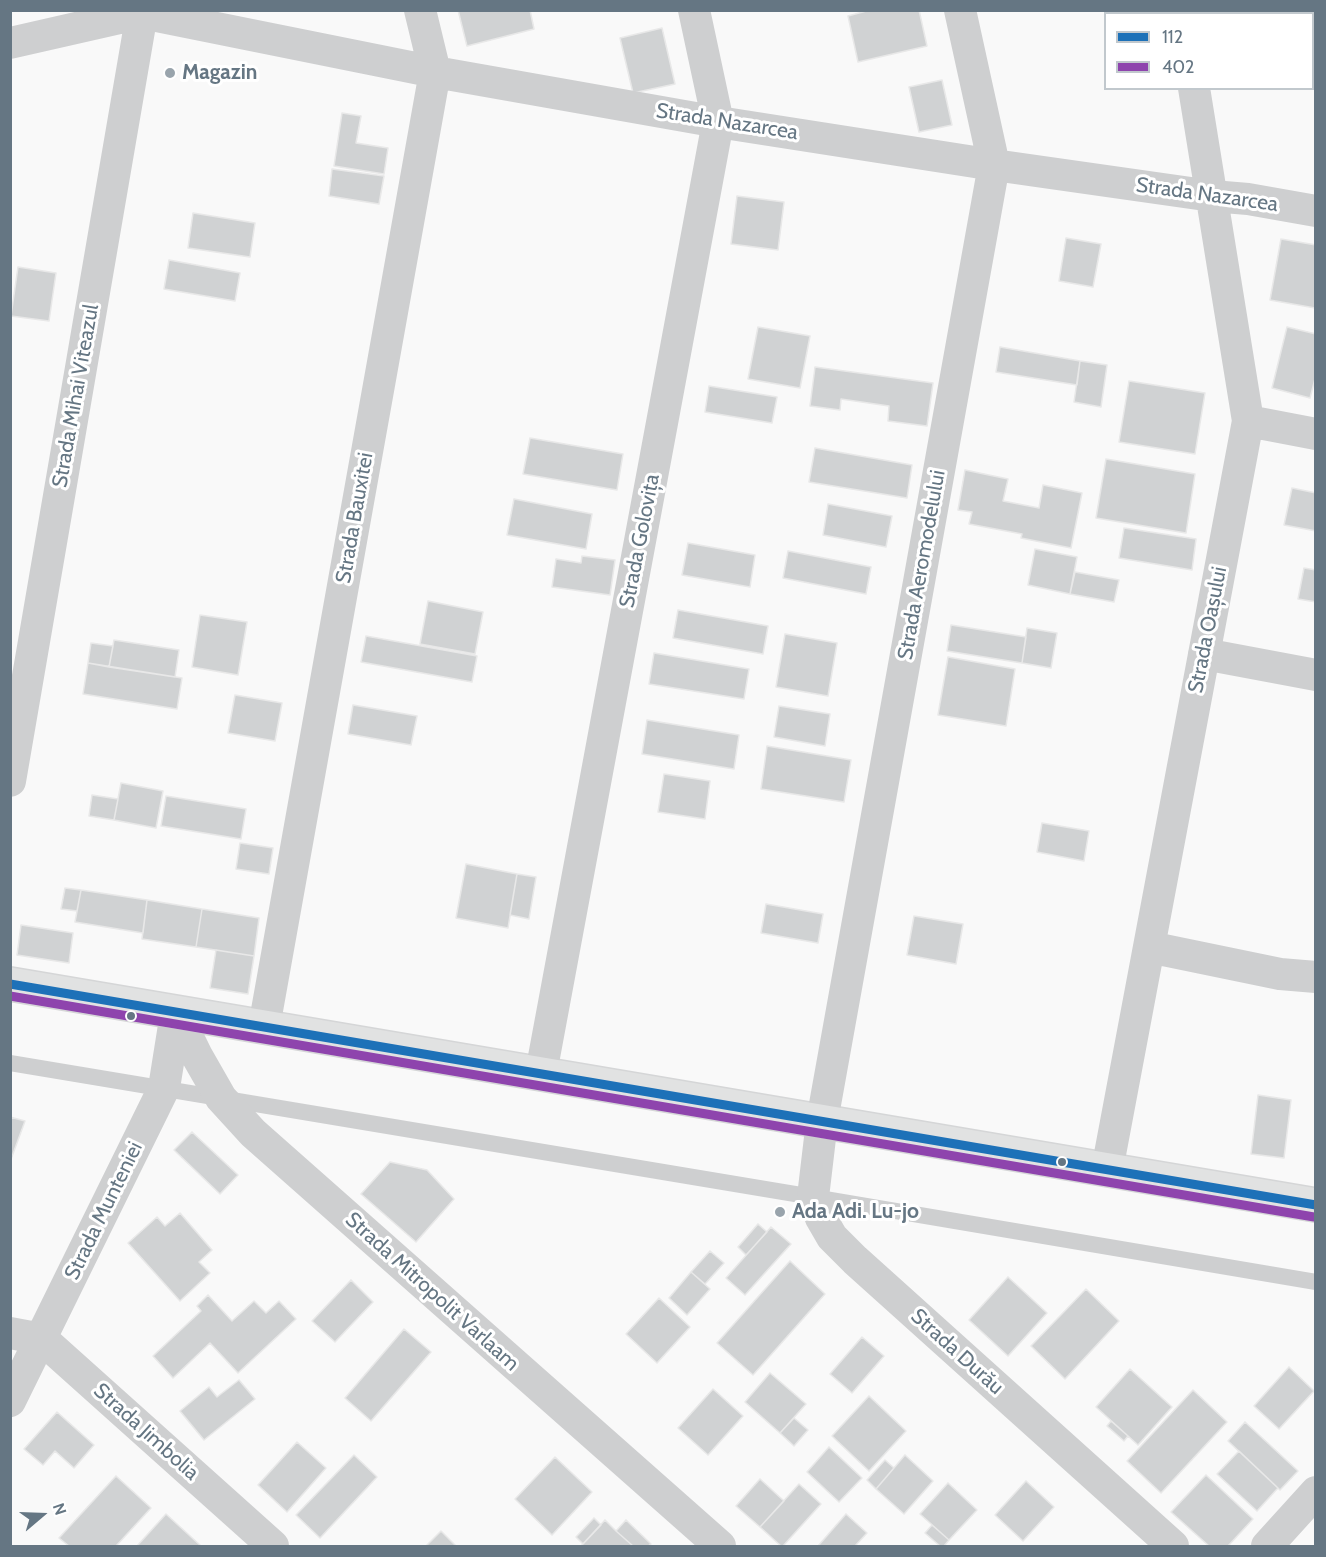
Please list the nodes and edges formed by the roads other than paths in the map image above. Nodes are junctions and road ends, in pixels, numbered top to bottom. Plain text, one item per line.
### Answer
1 (420, 10) edge
2 (694, 10) edge
3 (960, 10) edge
4 (142, 12) edge
5 (10, 43) edge
6 (435, 72) junction
7 (1194, 90) edge
8 (718, 122) junction
9 (994, 165) junction
10 (1212, 196) junction
11 (1316, 211) edge
12 (1248, 420) junction
13 (1316, 434) edge
14 (1204, 654) junction
15 (1316, 675) edge
16 (10, 782) edge
17 (1149, 947) junction
18 (1316, 977) edge
19 (10, 984) edge
20 (176, 1013) junction
21 (264, 1027) junction
22 (10, 1063) edge
23 (541, 1073) junction
24 (164, 1088) junction
25 (221, 1098) junction
26 (822, 1121) junction
27 (1107, 1170) junction
28 (813, 1197) junction
29 (1316, 1206) edge
30 (1316, 1282) edge
31 (10, 1333) edge
32 (42, 1339) junction
33 (10, 1401) edge
34 (1316, 1492) edge
35 (273, 1546) edge
36 (720, 1546) edge
37 (1173, 1546) edge
38 (1267, 1546) edge

1 - 6 street, Strada Bauxitei
2 - 8 street, Strada Golovița
3 - 9 street, Strada Aeromodelului
4 - 5 street
4 - 6 street, Strada Nazarcea
4 - 16 street, Strada Mihai Viteazul
6 - 8 street, Strada Nazarcea
6 - 21 street, Strada Bauxitei
7 - 10 street, Strada Oașului
8 - 9 street, Strada Nazarcea
8 - 23 street, Strada Golovița
9 - 10 street, Strada Nazarcea
9 - 26 street, Strada Aeromodelului
10 - 11 street, Strada Nazarcea
10 - 12 street, Strada Oașului
12 - 13 street
12 - 14 street, Strada Oașului
14 - 15 street
14 - 17 street, Strada Oașului
17 - 18 street
17 - 27 street, Strada Oașului
19 - 20 street
20 - 21 street
20 - 24 street, Strada Munteniei
20 - 25 street, Strada Mitropolit Varlaam
21 - 23 street
22 - 24 lane
23 - 26 street
24 - 25 lane
24 - 32 street, Strada Munteniei
25 - 28 lane
25 - 36 street, Strada Mitropolit Varlaam
26 - 27 street
26 - 28 street, Strada Durău
27 - 29 street
28 - 30 lane
28 - 37 street, Strada Durău
31 - 32 street
32 - 33 street, Strada Munteniei
32 - 35 street, Strada Jimbolia
34 - 38 street

